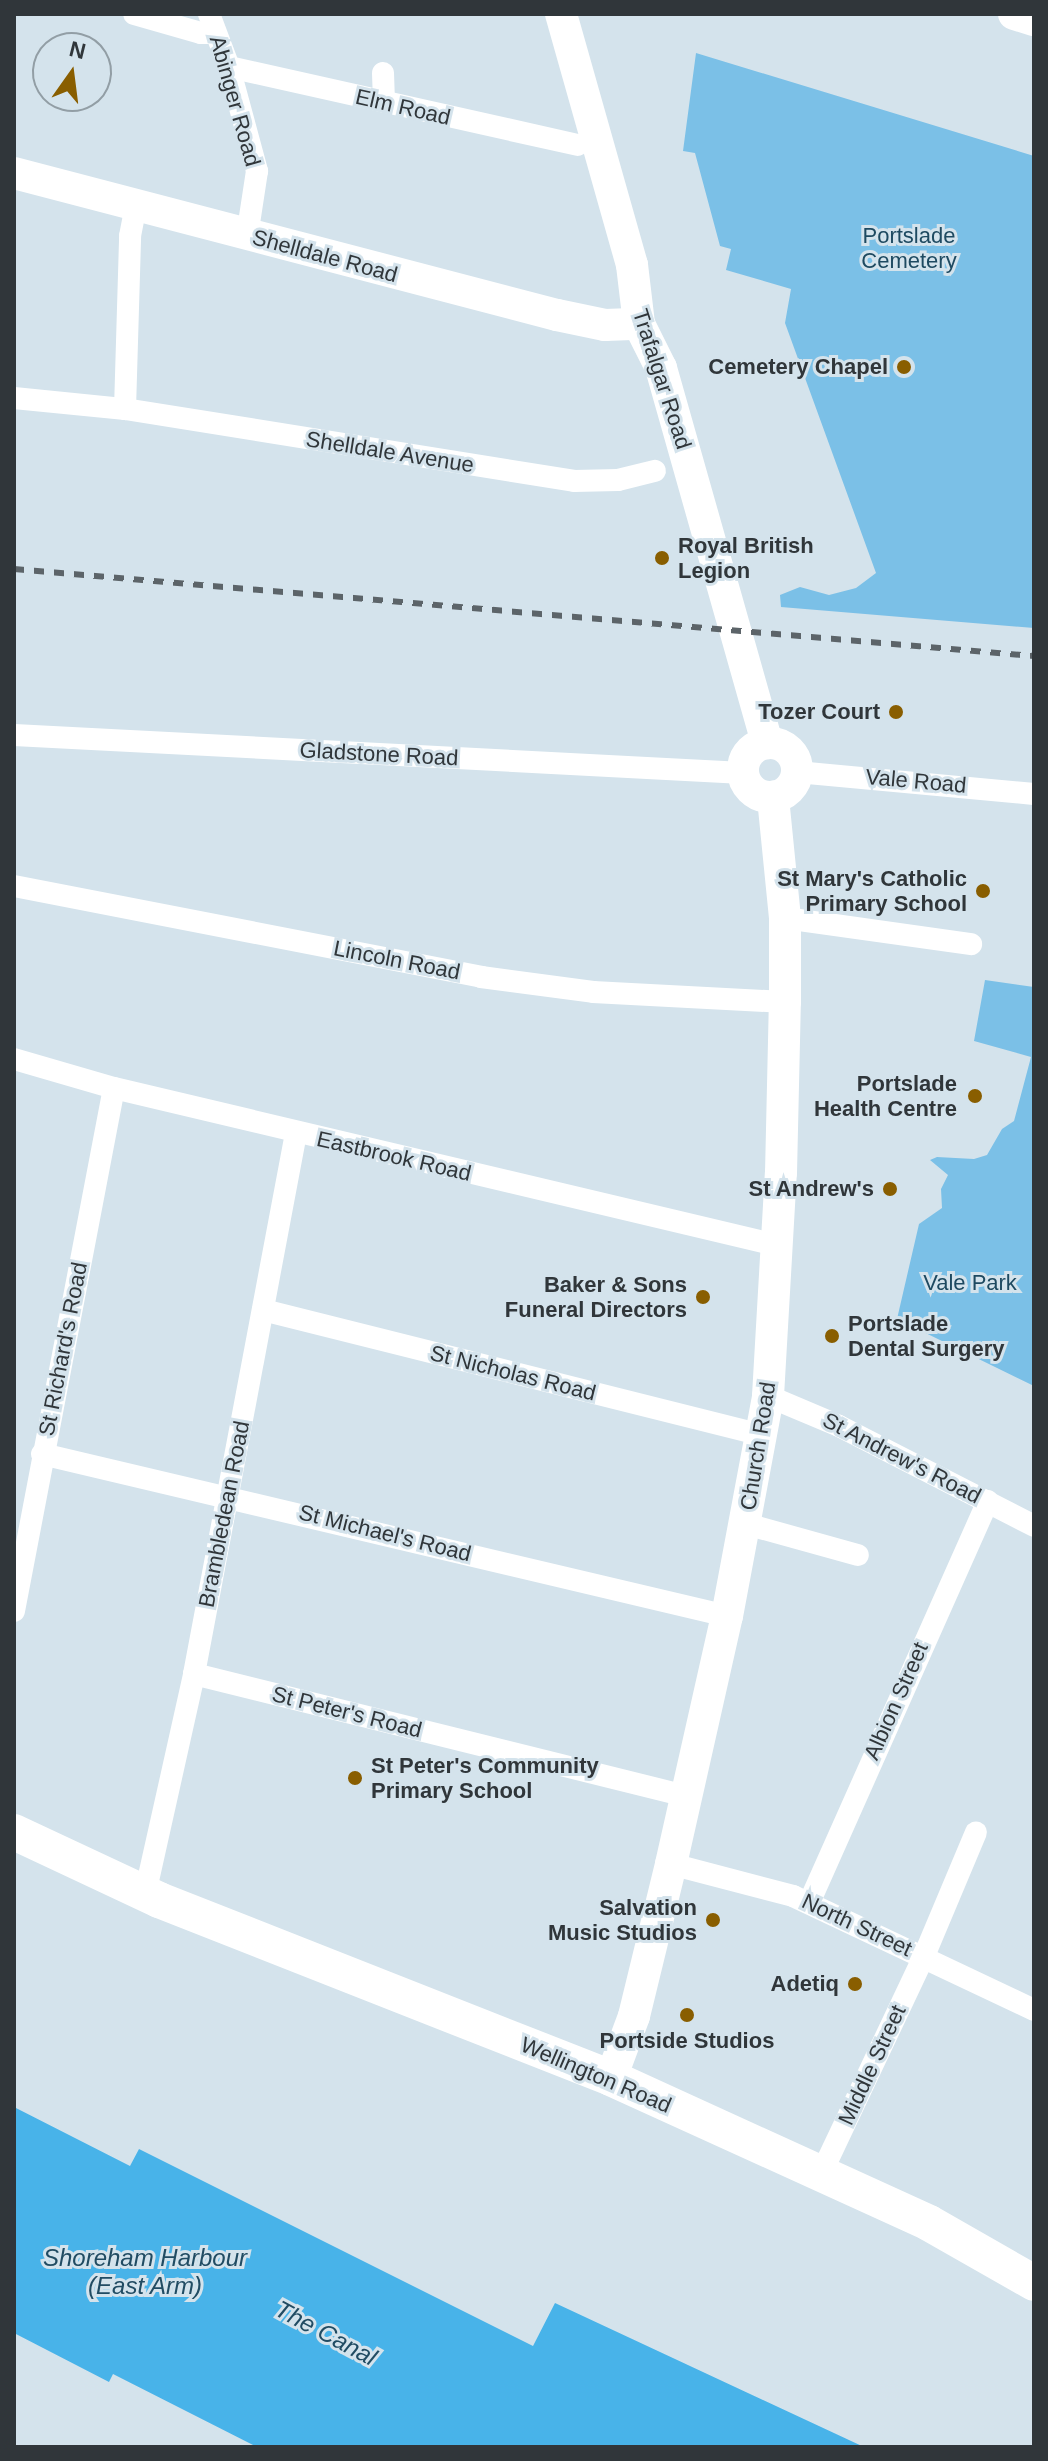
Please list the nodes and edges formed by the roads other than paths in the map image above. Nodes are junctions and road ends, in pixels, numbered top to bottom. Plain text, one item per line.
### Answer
1 (134, 14) edge
2 (561, 14) edge
3 (1014, 14) edge
4 (1034, 20) edge
5 (212, 24) edge
6 (229, 67) junction
7 (383, 73) dead end
8 (384, 102) junction
9 (577, 145) dead end
10 (14, 173) edge
11 (136, 206) junction
12 (247, 236) junction
13 (639, 324) junction
14 (14, 398) edge
15 (125, 409) junction
16 (655, 471) dead end
17 (14, 735) edge
18 (767, 743) junction
19 (797, 772) junction
20 (743, 773) junction
21 (1034, 794) edge
22 (773, 797) junction
23 (14, 886) edge
24 (785, 918) junction
25 (971, 944) dead end
26 (785, 1002) junction
27 (14, 1059) edge
28 (114, 1088) junction
29 (296, 1133) junction
30 (776, 1245) junction
31 (263, 1310) junction
32 (768, 1396) junction
33 (762, 1435) junction
34 (42, 1454) junction
35 (226, 1495) junction
36 (988, 1501) junction
37 (746, 1524) junction
38 (1034, 1526) edge
39 (858, 1555) dead end
40 (14, 1611) edge
41 (727, 1616) junction
42 (194, 1674) junction
43 (686, 1796) junction
44 (14, 1832) edge
45 (976, 1832) dead end
46 (671, 1864) junction
47 (145, 1894) junction
48 (809, 1903) junction
49 (924, 1956) junction
50 (1034, 2010) edge
51 (611, 2078) junction
52 (821, 2174) junction
53 (1034, 2283) edge

1 - 5 street
2 - 13 main road, Trafalgar Road
3 - 4 main road
5 - 6 street, Abinger Road
6 - 8 street, Elm Road
6 - 12 street, Abinger Road
7 - 8 street
8 - 9 street, Elm Road
10 - 11 main road, Shelldale Road
11 - 12 main road, Shelldale Road
11 - 15 street
12 - 13 main road, Shelldale Road
13 - 18 main road, Trafalgar Road
14 - 15 street, Shelldale Avenue
15 - 16 street, Shelldale Avenue
17 - 20 street, Gladstone Road
18 - 19 main road
18 - 20 main road
19 - 21 street, Vale Road
19 - 22 main road
20 - 22 main road
22 - 24 main road, Church Road
23 - 26 street, Lincoln Road
24 - 25 street
24 - 26 main road, Church Road
26 - 30 main road, Church Road
27 - 28 street, Eastbrook Road
28 - 29 street, Eastbrook Road
28 - 34 street, St Richard's Road
29 - 30 street, Eastbrook Road
29 - 31 street, Brambledean Road
30 - 32 main road, Church Road
31 - 33 street, St Nicholas Road
31 - 35 street, Brambledean Road
32 - 33 main road, Church Road
32 - 36 street, St Andrew's Road
33 - 37 main road, Church Road
34 - 35 street, St Michael's Road
34 - 40 street, St Richard's Road
35 - 41 street, St Michael's Road
35 - 42 street, Brambledean Road
36 - 38 street, St Andrew's Road
36 - 48 street, Albion Street
37 - 39 street
37 - 41 main road, Church Road
41 - 43 main road, Church Road
42 - 43 street, St Peter's Road
42 - 47 street, Brambledean Road
43 - 46 main road, Church Road
44 - 47 main road, Wellington Road
45 - 49 street, Middle Street
46 - 48 street, North Street
46 - 51 main road, Church Road
47 - 51 main road, Wellington Road
48 - 49 street, North Street
49 - 50 street, North Street
49 - 52 street, Middle Street
51 - 52 main road, Wellington Road
52 - 53 main road, Wellington Road

